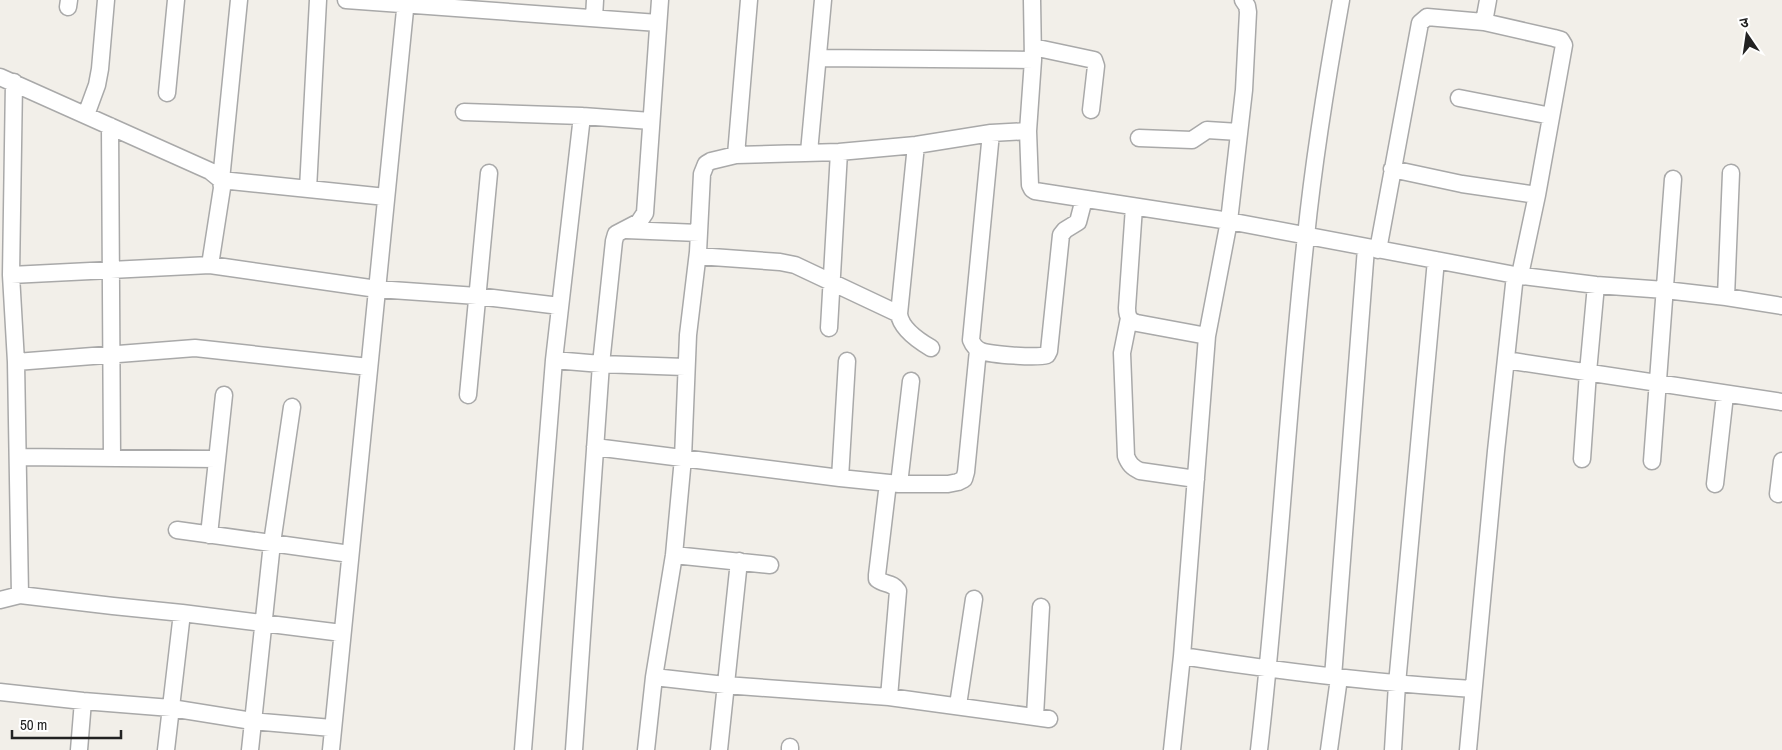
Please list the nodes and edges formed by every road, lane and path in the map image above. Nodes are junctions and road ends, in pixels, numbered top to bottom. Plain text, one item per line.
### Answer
1 (106, 0) edge
2 (176, 0) edge
3 (238, 0) edge
4 (318, 0) edge
5 (346, 0) edge
6 (595, 0) edge
7 (660, 0) edge
8 (749, 0) edge
9 (823, 0) edge
10 (1032, 0) edge
11 (1341, 0) edge
12 (1488, 0) edge
13 (1245, 1) edge
14 (406, 2) edge
15 (594, 18) junction
16 (1484, 22) junction
17 (658, 23) junction
18 (1033, 54) junction
19 (818, 58) junction
20 (7, 79) edge
21 (167, 94) dead end
22 (1459, 98) dead end
23 (1091, 110) dead end
24 (464, 112) dead end
25 (86, 115) junction
26 (582, 116) junction
27 (1551, 116) junction
28 (651, 121) junction
29 (110, 126) junction
30 (1028, 131) junction
31 (1239, 132) junction
32 (990, 133) junction
33 (1139, 138) dead end
34 (916, 145) junction
35 (809, 152) junction
36 (839, 152) junction
37 (736, 155) junction
38 (1392, 169) junction
39 (489, 173) dead end
40 (1731, 173) dead end
41 (1673, 179) dead end
42 (221, 180) junction
43 (308, 189) junction
44 (1537, 195) junction
45 (386, 197) junction
46 (1084, 199) junction
47 (1134, 207) junction
48 (1229, 221) junction
49 (624, 230) junction
50 (699, 232) junction
51 (1306, 236) junction
52 (1372, 249) junction
53 (698, 256) junction
54 (1436, 260) junction
55 (210, 265) junction
56 (110, 270) junction
57 (11, 275) junction
58 (1518, 275) junction
59 (831, 282) junction
60 (1596, 285) junction
61 (377, 289) junction
62 (1665, 290) junction
63 (477, 296) junction
64 (1726, 298) junction
65 (560, 306) junction
66 (1782, 306) edge
67 (900, 314) junction
68 (1129, 318) junction
69 (829, 328) dead end
70 (1208, 336) junction
71 (931, 348) dead end
72 (978, 350) junction
73 (111, 354) junction
74 (554, 360) junction
75 (1506, 360) junction
76 (847, 361) dead end
77 (16, 362) junction
78 (601, 364) junction
79 (369, 367) junction
80 (685, 367) junction
81 (1588, 372) junction
82 (911, 381) dead end
83 (1658, 383) junction
84 (224, 395) dead end
85 (468, 395) dead end
86 (1725, 395) junction
87 (1782, 402) edge
88 (292, 407) dead end
89 (595, 447) junction
90 (18, 457) junction
91 (112, 457) junction
92 (683, 458) junction
93 (217, 459) junction
94 (1582, 459) dead end
95 (1652, 461) dead end
96 (1782, 461) edge
97 (840, 478) junction
98 (1196, 479) junction
99 (894, 483) junction
100 (1715, 484) dead end
101 (1778, 494) dead end
102 (177, 530) dead end
103 (209, 535) junction
104 (272, 543) junction
105 (350, 554) junction
106 (674, 554) junction
107 (738, 562) junction
108 (770, 565) dead end
109 (20, 595) junction
110 (974, 599) dead end
111 (0, 600) edge
112 (1040, 606) dead end
113 (182, 612) junction
114 (262, 622) junction
115 (342, 633) junction
116 (1182, 656) junction
117 (1268, 670) junction
118 (654, 677) junction
119 (1336, 677) junction
120 (1397, 684) junction
121 (725, 685) junction
122 (1473, 689) junction
123 (0, 692) edge
124 (889, 697) junction
125 (82, 701) junction
126 (958, 705) junction
127 (171, 708) junction
128 (252, 721) junction
129 (332, 728) junction
130 (79, 750) edge
131 (166, 750) edge
132 (250, 750) edge
133 (331, 750) edge
134 (524, 750) edge
135 (574, 750) edge
136 (646, 750) edge
137 (719, 750) edge
138 (1172, 750) edge
139 (1259, 750) edge
140 (1329, 750) edge
141 (1393, 750) edge
142 (1468, 750) edge

1 - 25 street
2 - 21 street
3 - 42 street
4 - 43 street
5 - 14 street
6 - 15 street
7 - 17 street
8 - 37 street
9 - 19 street
10 - 18 street
11 - 51 street
12 - 16 street
13 - 31 street
14 - 15 street
14 - 45 street
15 - 17 street
16 - 27 street
16 - 38 street
17 - 28 street
18 - 19 street
18 - 23 street
18 - 30 street
19 - 35 street
20 - 25 street
20 - 57 street
22 - 27 street
24 - 26 street
25 - 29 street
26 - 28 street
26 - 65 street
27 - 44 street
28 - 49 street
29 - 42 street
29 - 56 street
30 - 32 street
30 - 46 street
31 - 33 street
31 - 48 street
32 - 34 street
32 - 72 street
34 - 36 street
34 - 67 street
35 - 36 street
35 - 37 street
36 - 59 street
37 - 50 street
38 - 44 street
38 - 52 street
39 - 63 street
40 - 64 street
41 - 62 street
42 - 43 street
42 - 55 street
43 - 45 street
44 - 58 street
45 - 61 street
46 - 47 street
46 - 72 street
47 - 48 street
47 - 68 street
48 - 51 street
48 - 70 street
49 - 50 street
49 - 78 street
50 - 53 street
51 - 52 street
51 - 117 street
52 - 54 street
52 - 119 street
53 - 59 street
53 - 80 street
54 - 58 street
54 - 120 street
55 - 56 street
55 - 61 street
56 - 57 street
56 - 73 street
57 - 77 street
58 - 60 street
58 - 75 street
59 - 67 street
59 - 69 street
60 - 62 street
60 - 81 street
61 - 63 street
61 - 79 street
62 - 64 street
62 - 83 street
63 - 65 street
63 - 85 street
64 - 66 street
65 - 74 street
67 - 71 street
68 - 70 street
68 - 98 street
70 - 98 street
72 - 99 street
73 - 77 street
73 - 79 street
73 - 91 street
74 - 78 street
74 - 134 street
75 - 81 street
75 - 122 street
76 - 97 street
77 - 90 street
78 - 80 street
78 - 89 street
79 - 105 street
80 - 92 street
81 - 83 street
81 - 94 street
82 - 99 street
83 - 86 street
83 - 95 street
84 - 93 street
86 - 87 street
86 - 100 street
88 - 104 street
89 - 92 street
89 - 135 street
90 - 91 street
90 - 109 street
91 - 93 street
92 - 97 street
92 - 106 street
93 - 103 street
96 - 101 street
97 - 99 street
98 - 116 street
99 - 124 street
102 - 103 street
103 - 104 street
104 - 105 street
104 - 114 street
105 - 115 street
106 - 107 street
106 - 118 street
107 - 108 street
107 - 121 street
109 - 111 street
109 - 113 street
110 - 126 street
112 - 126 street
113 - 114 street
113 - 127 street
114 - 115 street
114 - 128 street
115 - 129 street
116 - 117 street
116 - 138 street
117 - 119 street
117 - 139 street
118 - 121 street
118 - 136 street
119 - 120 street
119 - 140 street
120 - 122 street
120 - 141 street
121 - 124 street
121 - 137 street
122 - 142 street
123 - 125 street
124 - 126 street
125 - 127 street
125 - 130 street
127 - 128 street
127 - 131 street
128 - 129 street
128 - 132 street
129 - 133 street

